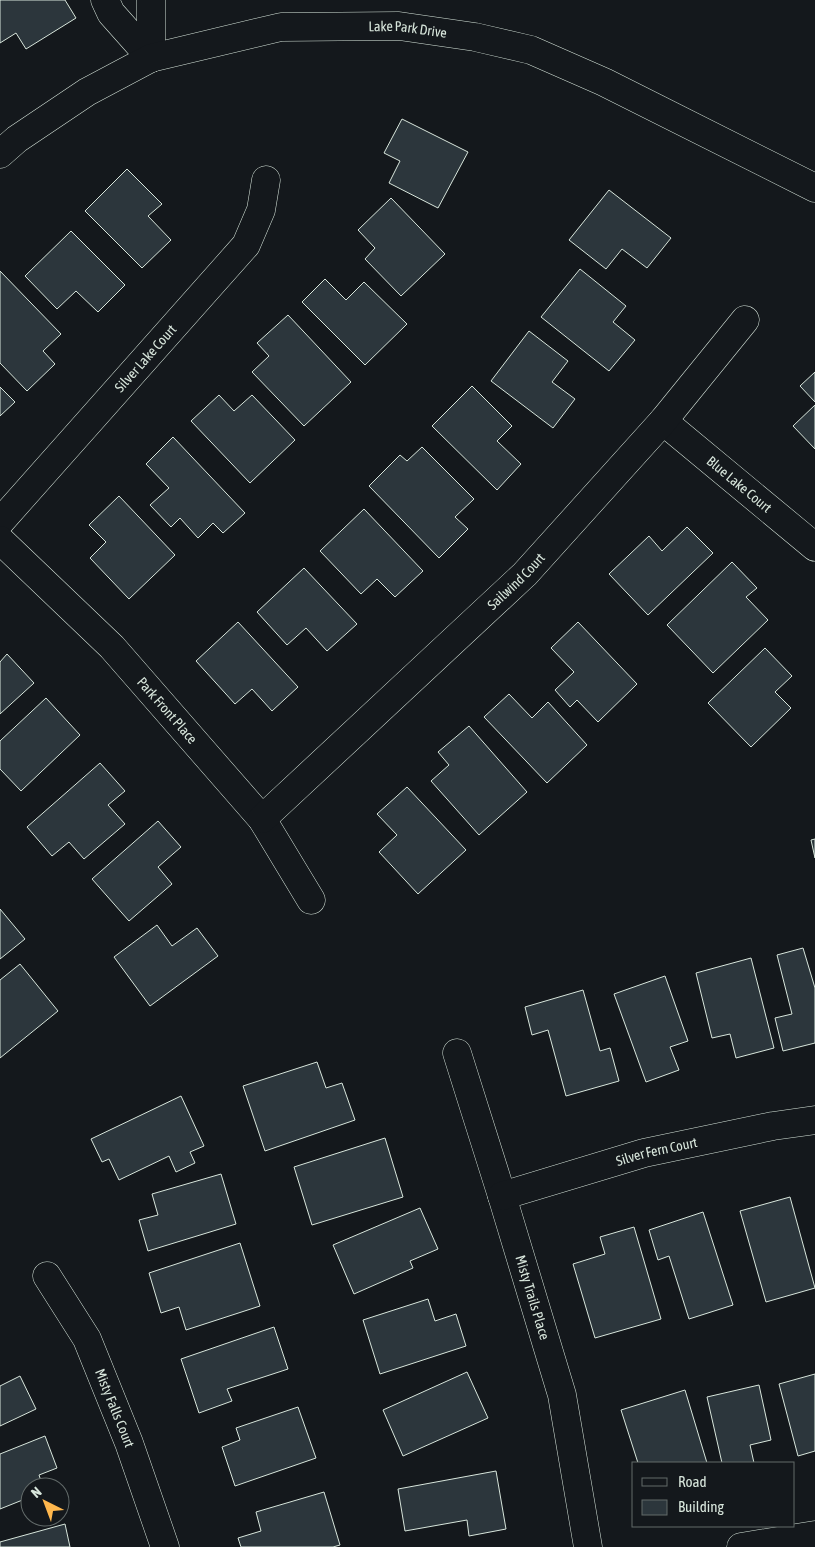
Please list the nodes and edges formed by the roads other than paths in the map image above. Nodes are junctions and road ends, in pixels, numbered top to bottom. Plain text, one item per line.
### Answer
1 (105, 0) edge
2 (152, 0) edge
3 (151, 58) junction
4 (0, 154) edge
5 (266, 180) dead end
6 (815, 188) edge
7 (745, 320) dead end
8 (663, 420) junction
9 (0, 522) edge
10 (0, 540) edge
11 (815, 547) edge
12 (262, 819) junction
13 (311, 900) dead end
14 (457, 1053) dead end
15 (815, 1120) edge
16 (502, 1196) junction
17 (47, 1276) dead end
18 (815, 1535) edge
19 (165, 1547) edge
20 (588, 1547) edge
21 (741, 1547) edge

1 - 3 street
2 - 3 street
3 - 4 street, Lake Park Drive
3 - 6 street, Lake Park Drive
5 - 9 street, Silver Lake Court
7 - 8 street, Sailwind Court
8 - 11 street, Blue Lake Court
8 - 12 street, Sailwind Court
10 - 12 street, Park Front Place
12 - 13 street, Park Front Place
14 - 16 street, Misty Trails Place
15 - 16 street, Silver Fern Court
16 - 20 street, Misty Trails Place
17 - 19 street, Misty Falls Court
18 - 21 street

